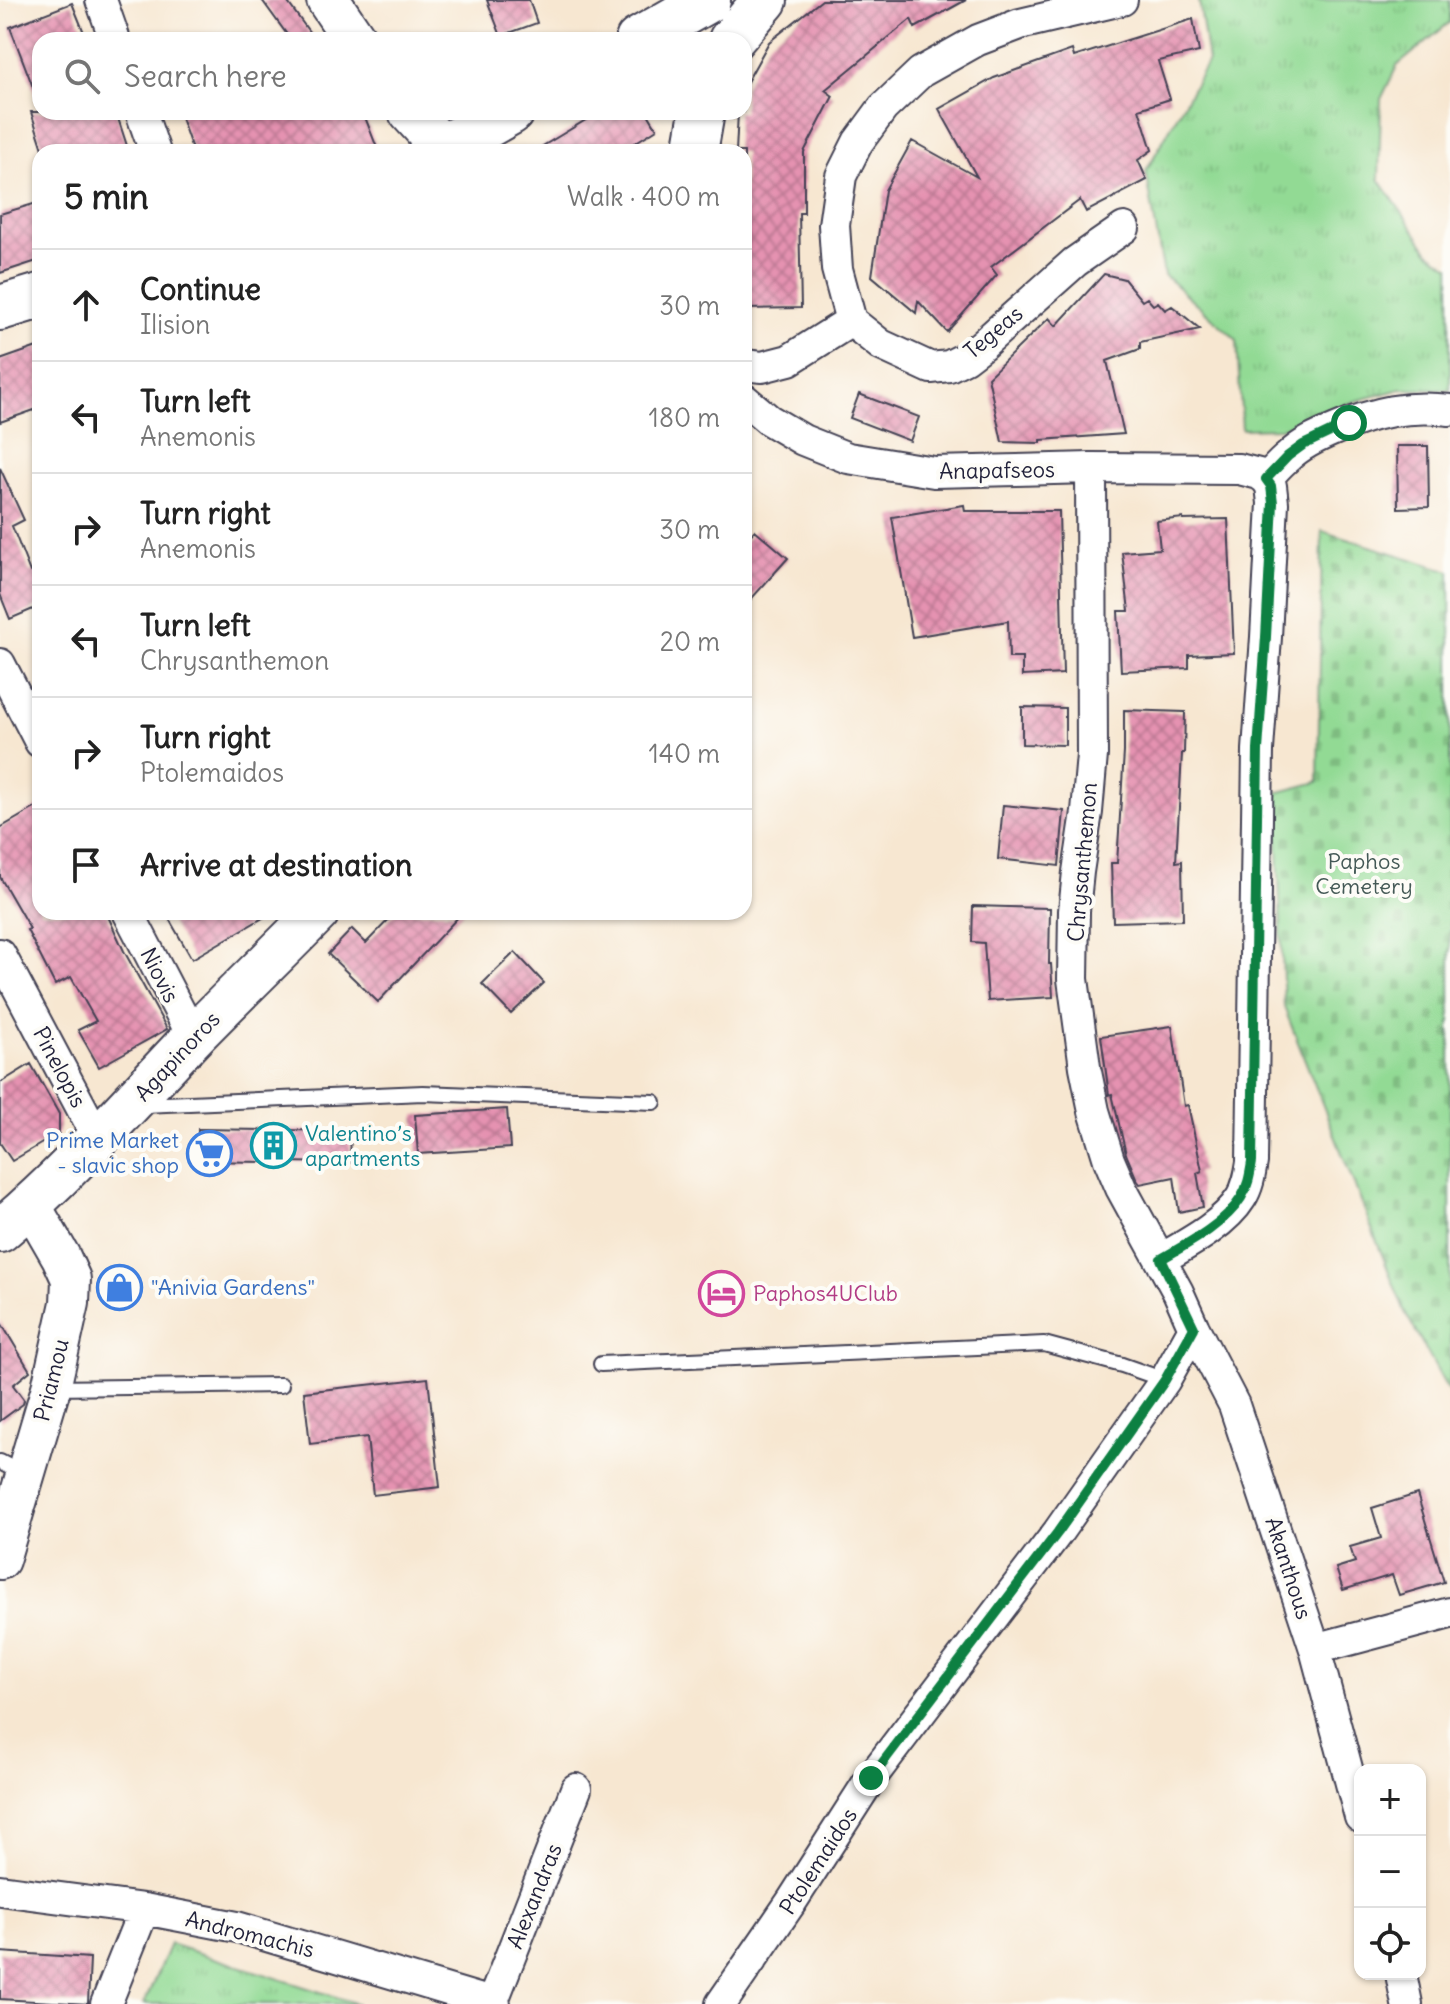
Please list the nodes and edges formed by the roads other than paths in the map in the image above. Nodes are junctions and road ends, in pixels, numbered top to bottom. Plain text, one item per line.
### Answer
1 (101, 0) edge
2 (328, 0) edge
3 (765, 0) edge
4 (1122, 0) edge
5 (112, 32) edge
6 (350, 32) edge
7 (738, 32) edge
8 (144, 120) edge
9 (401, 120) edge
10 (415, 120) edge
11 (495, 120) edge
12 (688, 120) edge
13 (700, 120) edge
14 (152, 144) edge
15 (426, 144) edge
16 (429, 144) edge
17 (447, 144) edge
18 (693, 144) edge
19 (696, 144) edge
20 (1124, 228) dead end
21 (32, 298) edge
22 (0, 308) edge
23 (851, 321) junction
24 (752, 366) edge
25 (752, 406) edge
26 (1450, 410) edge
27 (1091, 468) junction
28 (1266, 479) junction
29 (0, 664) edge
30 (32, 726) edge
31 (132, 920) edge
32 (310, 920) edge
33 (0, 954) edge
34 (193, 1037) junction
35 (654, 1102) dead end
36 (130, 1105) junction
37 (98, 1139) junction
38 (31, 1205) junction
39 (0, 1231) edge
40 (1161, 1259) junction
41 (1194, 1328) junction
42 (601, 1364) dead end
43 (1165, 1380) junction
44 (281, 1385) dead end
45 (51, 1388) junction
46 (10, 1486) edge
47 (0, 1560) edge
48 (1449, 1616) edge
49 (1315, 1649) junction
50 (576, 1789) dead end
51 (1354, 1795) edge
52 (0, 1890) edge
53 (144, 1909) junction
54 (1402, 1980) edge
55 (106, 2004) edge
56 (493, 2004) edge
57 (721, 2004) edge
58 (1407, 2004) edge

1 - 5 street
2 - 6 main road
3 - 7 main road
4 - 23 street
8 - 14 street
9 - 15 main road
10 - 16 main road
11 - 17 main road
12 - 18 main road
13 - 19 main road
20 - 23 street, Tegeas
21 - 22 main road
23 - 24 street
25 - 27 street, Anapafseos
26 - 28 street
27 - 28 street, Anapafseos
27 - 40 street, Chrysanthemon
28 - 40 street
29 - 30 street
31 - 34 street, Niovis
32 - 34 main road, Agapinoros
33 - 37 street, Pinelopis
34 - 36 main road, Agapinoros
35 - 36 lane
36 - 37 main road, Agapinoros
37 - 38 main road, Agapinoros
38 - 39 main road, Agapinoros
38 - 45 street, Priamou
40 - 41 street, Chrysanthemon
41 - 43 street, Ptolemaidos
41 - 49 street, Akanthous
42 - 43 lane
43 - 57 street, Ptolemaidos
44 - 45 lane
45 - 46 street, Priamou
46 - 47 street, Priamou
48 - 49 street
49 - 51 street, Akanthous
50 - 56 street, Alexandras
52 - 53 street, Andromachis
53 - 55 street
53 - 56 street, Andromachis
54 - 58 street

